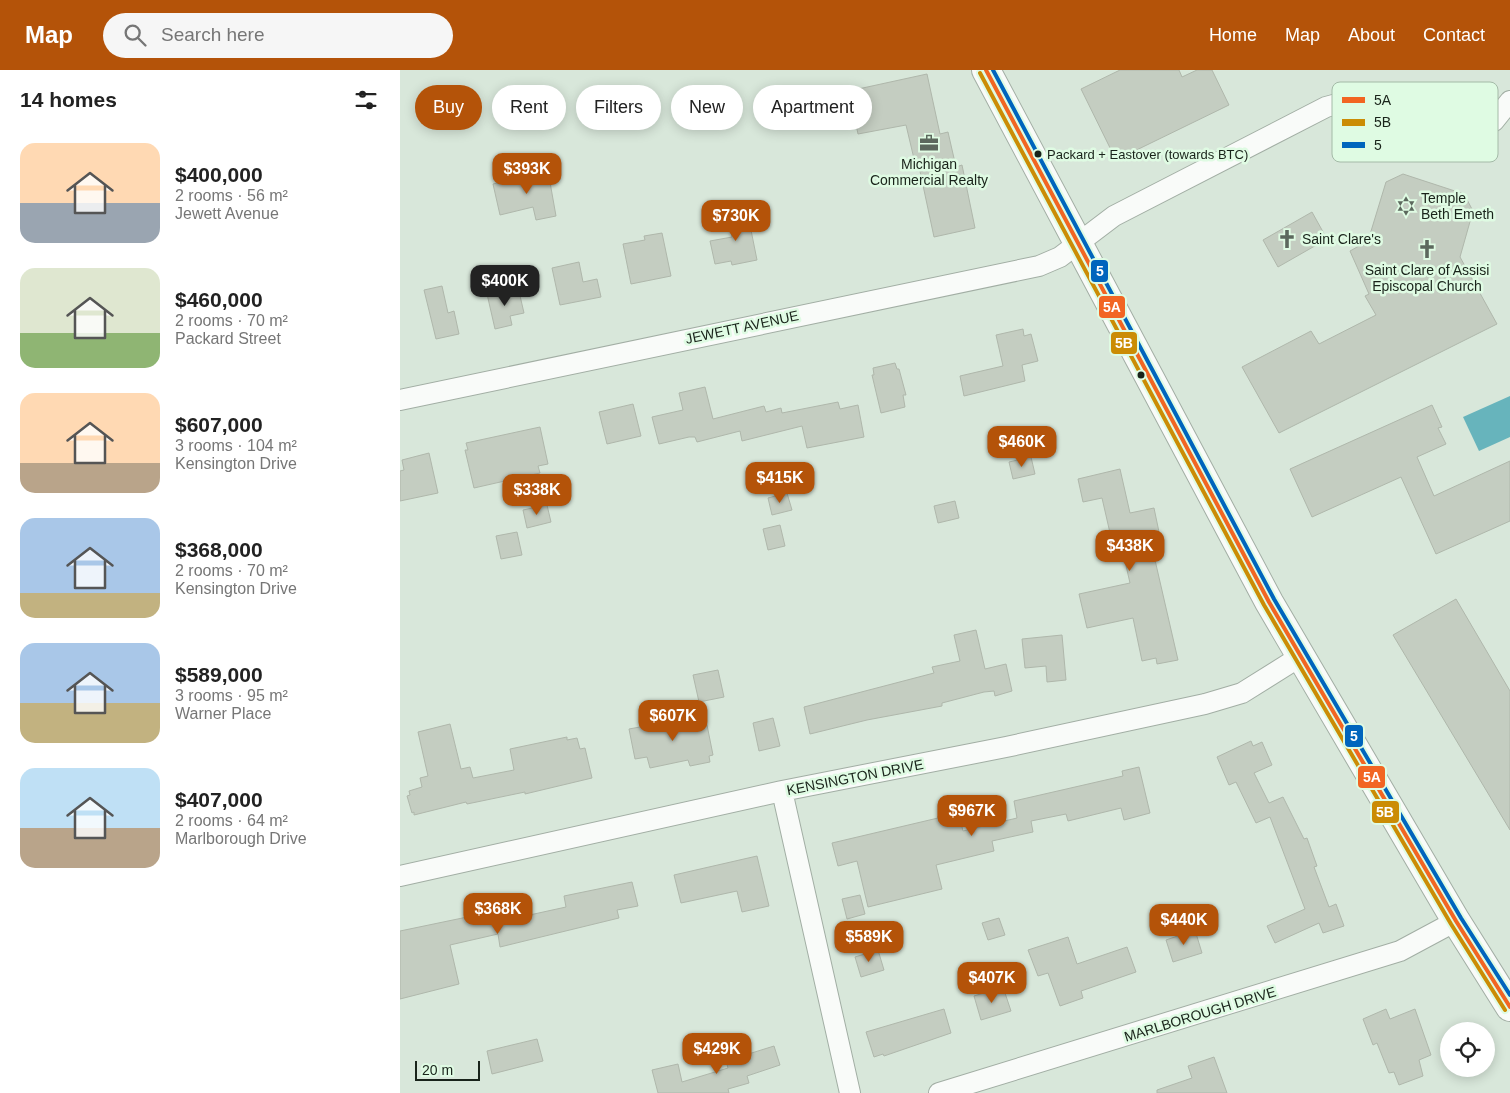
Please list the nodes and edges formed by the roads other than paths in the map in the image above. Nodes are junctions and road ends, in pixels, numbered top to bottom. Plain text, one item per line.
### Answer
1 (986, 70) edge
2 (1510, 102) edge
3 (1332, 105) edge
4 (1498, 116) edge
5 (1077, 242) junction
6 (400, 400) edge
7 (1301, 656) junction
8 (782, 791) junction
9 (400, 876) edge
10 (1456, 921) junction
11 (1506, 990) edge
12 (850, 1093) edge
13 (939, 1093) edge

1 - 5 main road
2 - 4 street, JEWETT AVENUE
3 - 5 street, JEWETT AVENUE
5 - 6 street, JEWETT AVENUE
5 - 7 main road
7 - 8 street, KENSINGTON DRIVE
7 - 10 main road
8 - 9 street, KENSINGTON DRIVE
8 - 12 street
10 - 11 main road
10 - 13 street, MARLBOROUGH DRIVE

